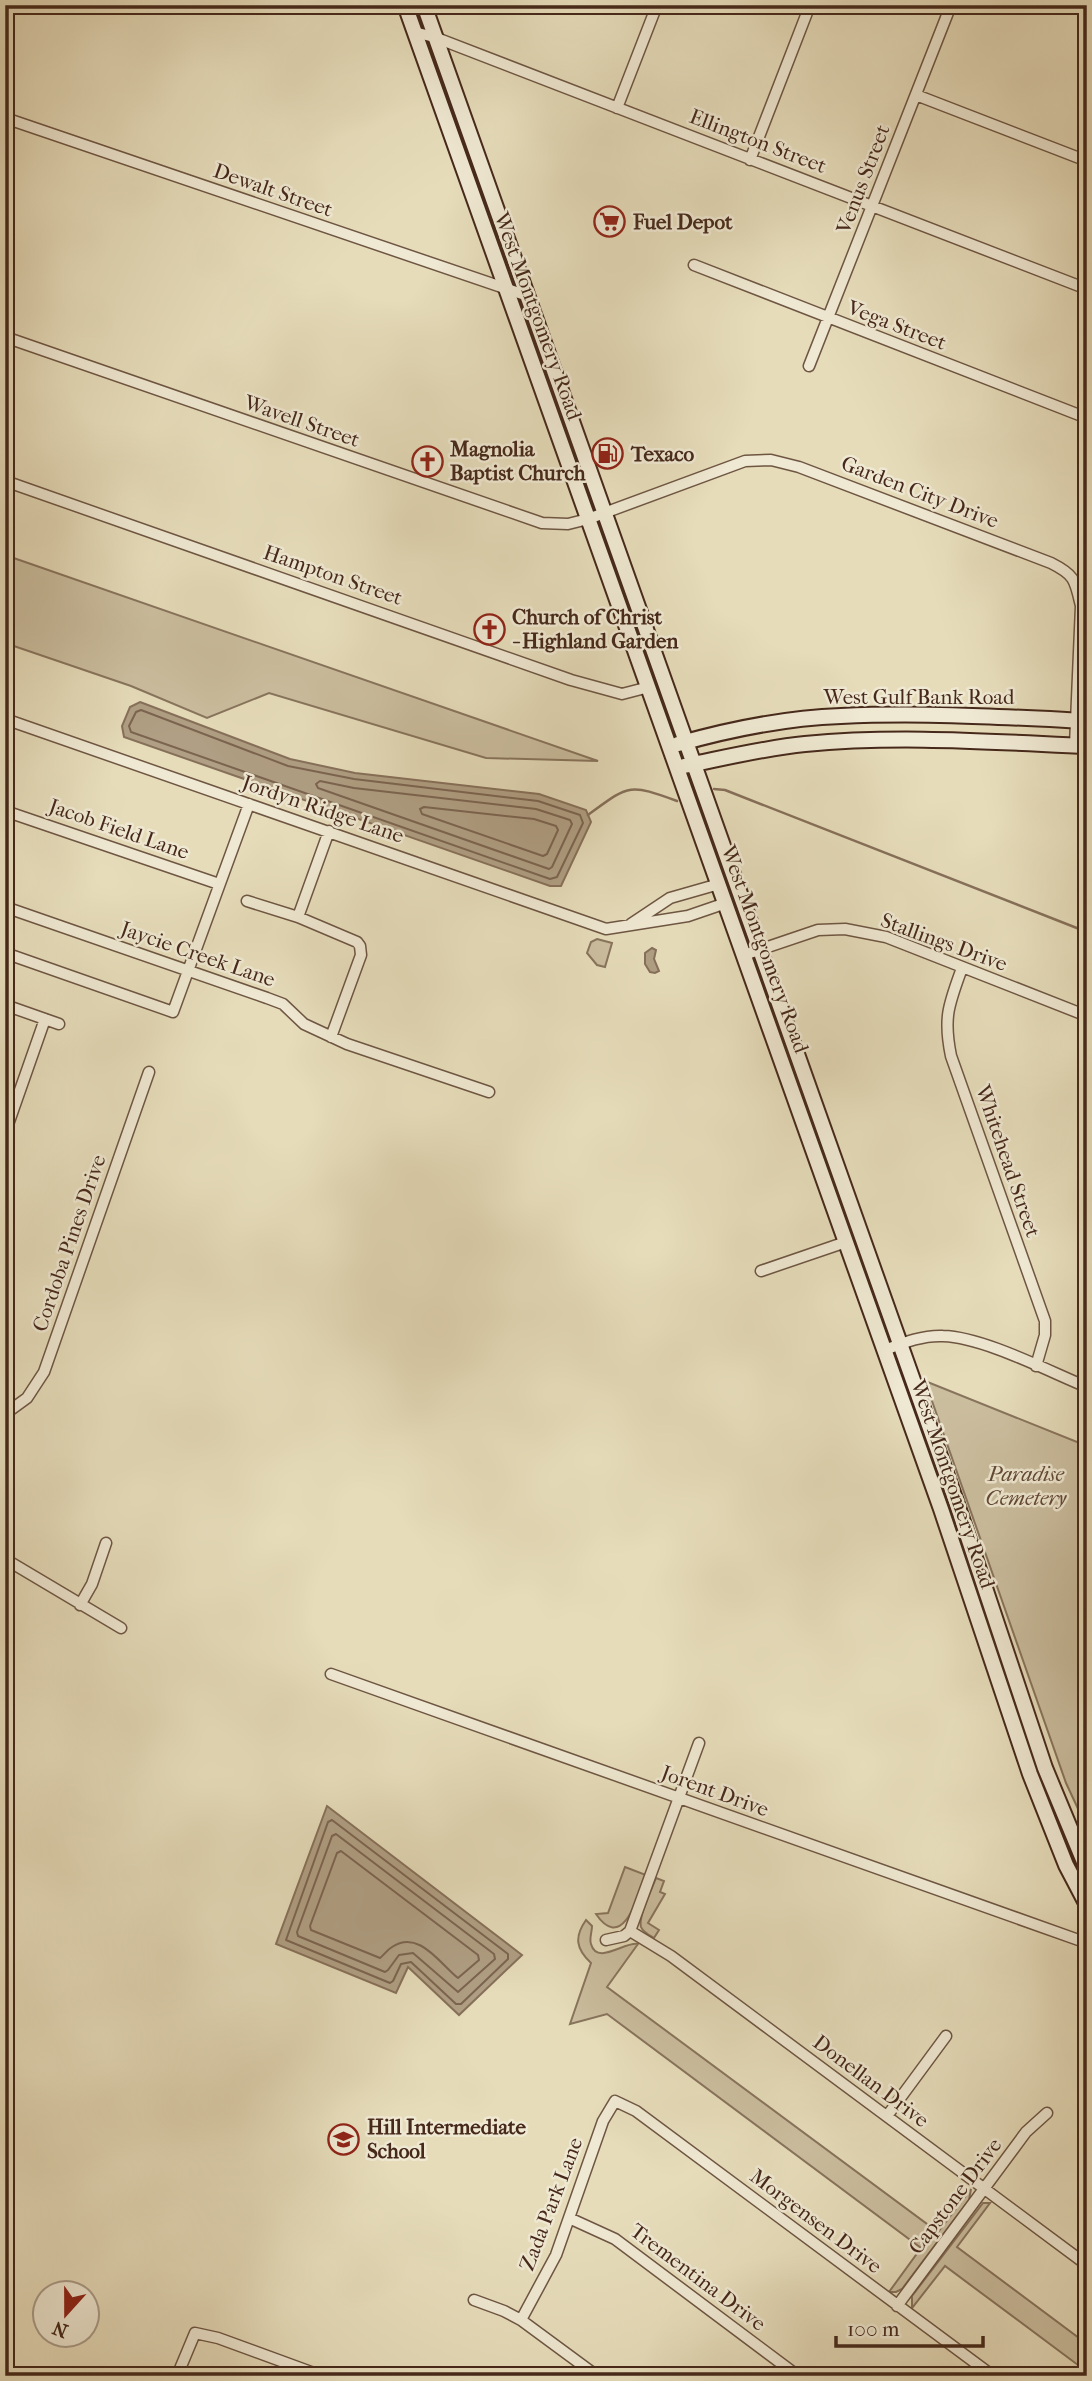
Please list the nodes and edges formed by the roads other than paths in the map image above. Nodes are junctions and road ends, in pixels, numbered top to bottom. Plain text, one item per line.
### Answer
1 (405, 5) edge
2 (424, 5) edge
3 (657, 5) edge
4 (810, 5) edge
5 (951, 5) edge
6 (414, 32) junction
7 (435, 37) junction
8 (916, 95) junction
9 (617, 108) junction
10 (5, 118) edge
11 (750, 160) junction
12 (1087, 161) edge
13 (874, 206) junction
14 (694, 265) dead end
15 (507, 289) junction
16 (1087, 289) edge
17 (528, 296) junction
18 (828, 319) junction
19 (5, 337) edge
20 (809, 366) dead end
21 (1087, 418) edge
22 (5, 481) edge
23 (604, 513) junction
24 (589, 519) junction
25 (649, 687) junction
26 (875, 715) junction
27 (5, 719) edge
28 (1082, 720) edge
29 (875, 740) junction
30 (686, 741) junction
31 (670, 746) junction
32 (1081, 746) edge
33 (694, 764) junction
34 (678, 767) junction
35 (249, 804) junction
36 (5, 811) edge
37 (329, 831) junction
38 (219, 884) junction
39 (719, 884) junction
40 (247, 901) dead end
41 (726, 903) junction
42 (5, 907) edge
43 (298, 917) junction
44 (628, 926) junction
45 (760, 950) junction
46 (5, 953) edge
47 (744, 955) junction
48 (962, 968) junction
49 (188, 971) junction
50 (5, 1005) edge
51 (1087, 1016) edge
52 (45, 1019) junction
53 (59, 1024) dead end
54 (331, 1037) junction
55 (149, 1072) dead end
56 (489, 1092) dead end
57 (6, 1126) edge
58 (846, 1242) junction
59 (761, 1271) dead end
60 (900, 1344) junction
61 (885, 1350) junction
62 (1036, 1366) junction
63 (1087, 1387) edge
64 (5, 1414) edge
65 (5, 1502) edge
66 (5, 1534) edge
67 (106, 1543) dead end
68 (5, 1559) edge
69 (80, 1605) junction
70 (121, 1628) dead end
71 (331, 1674) dead end
72 (699, 1743) dead end
73 (678, 1799) junction
74 (1087, 1869) edge
75 (1087, 1905) edge
76 (630, 1931) junction
77 (607, 1940) dead end
78 (1087, 1943) edge
79 (946, 2036) dead end
80 (615, 2101) joint
81 (1046, 2113) dead end
82 (887, 2116) junction
83 (985, 2189) junction
84 (569, 2218) junction
85 (1087, 2265) edge
86 (474, 2300) dead end
87 (897, 2306) junction
88 (521, 2320) junction
89 (177, 2376) edge
90 (322, 2376) edge
91 (597, 2376) edge
92 (798, 2376) edge
93 (993, 2376) edge

1 - 6 main road, West Montgomery Road
2 - 7 main road, West Montgomery Road
3 - 9 street
4 - 11 street
5 - 8 street, Venus Street
6 - 7 street, Ellington Street
6 - 15 main road, West Montgomery Road
7 - 9 street, Ellington Street
7 - 17 main road, West Montgomery Road
8 - 12 street
8 - 13 street, Venus Street
9 - 11 street, Ellington Street
10 - 15 street, Dewalt Street
11 - 13 street, Ellington Street
13 - 16 street, Ellington Street
13 - 18 street, Venus Street
14 - 18 street, Vega Street
15 - 17 street, Dewalt Street
15 - 24 main road, West Montgomery Road
17 - 23 main road, West Montgomery Road
18 - 20 street, Venus Street
18 - 21 street, Vega Street
19 - 24 street, Wavell Street
22 - 25 street, Hampton Street
23 - 24 street, Garden City Drive
23 - 28 street, Garden City Drive
23 - 30 main road, West Montgomery Road
24 - 25 main road, West Montgomery Road
25 - 31 main road, West Montgomery Road
26 - 28 main road, West Gulf Bank Road
26 - 29 main road
26 - 30 main road, West Gulf Bank Road
27 - 35 street, Jordyn Ridge Lane
28 - 32 street, Garden City Drive
29 - 32 main road, West Gulf Bank Road
29 - 33 main road, West Gulf Bank Road
30 - 31 main road, West Gulf Bank Road
30 - 33 main road, West Montgomery Road
31 - 34 main road, West Montgomery Road
33 - 34 main road, West Gulf Bank Road
33 - 45 main road, West Montgomery Road
34 - 39 main road, West Montgomery Road
35 - 37 street, Jordyn Ridge Lane
35 - 38 street
36 - 38 street, Jacob Field Lane
37 - 43 street
37 - 44 street, Jordyn Ridge Lane
38 - 49 street
39 - 41 main road, West Montgomery Road
39 - 44 street
40 - 43 street
41 - 44 street, Jordyn Ridge Lane
41 - 47 main road, West Montgomery Road
42 - 49 street, Jaycie Creek Lane
43 - 54 street
45 - 47 street, Stallings Drive
45 - 48 street, Stallings Drive
45 - 60 main road, West Montgomery Road
46 - 49 street
47 - 58 main road, West Montgomery Road
48 - 51 street, Stallings Drive
48 - 62 street, Whitehead Street
49 - 54 street, Jaycie Creek Lane
50 - 52 street
52 - 53 street
52 - 57 street
54 - 56 street, Jaycie Creek Lane
55 - 64 street, Cordoba Pines Drive
58 - 59 street
58 - 61 main road, West Montgomery Road
60 - 61 street
60 - 62 street
60 - 74 main road, West Montgomery Road
61 - 75 main road, West Montgomery Road
62 - 63 street
65 - 66 street
67 - 69 street
68 - 69 street
69 - 70 street
71 - 73 street, Jorent Drive
72 - 73 street
73 - 76 street
73 - 78 street, Jorent Drive
76 - 77 street
76 - 82 street, Donellan Drive
79 - 82 street
80 - 84 street, Zada Park Lane
80 - 87 street, Morgensen Drive
81 - 83 street, Capstone Drive
82 - 83 street, Donellan Drive
83 - 85 street, Donellan Drive
83 - 87 street, Capstone Drive
84 - 88 street, Zada Park Lane
84 - 92 street, Trementina Drive
86 - 88 street
87 - 93 street, Morgensen Drive
88 - 91 street
89 - 90 street

